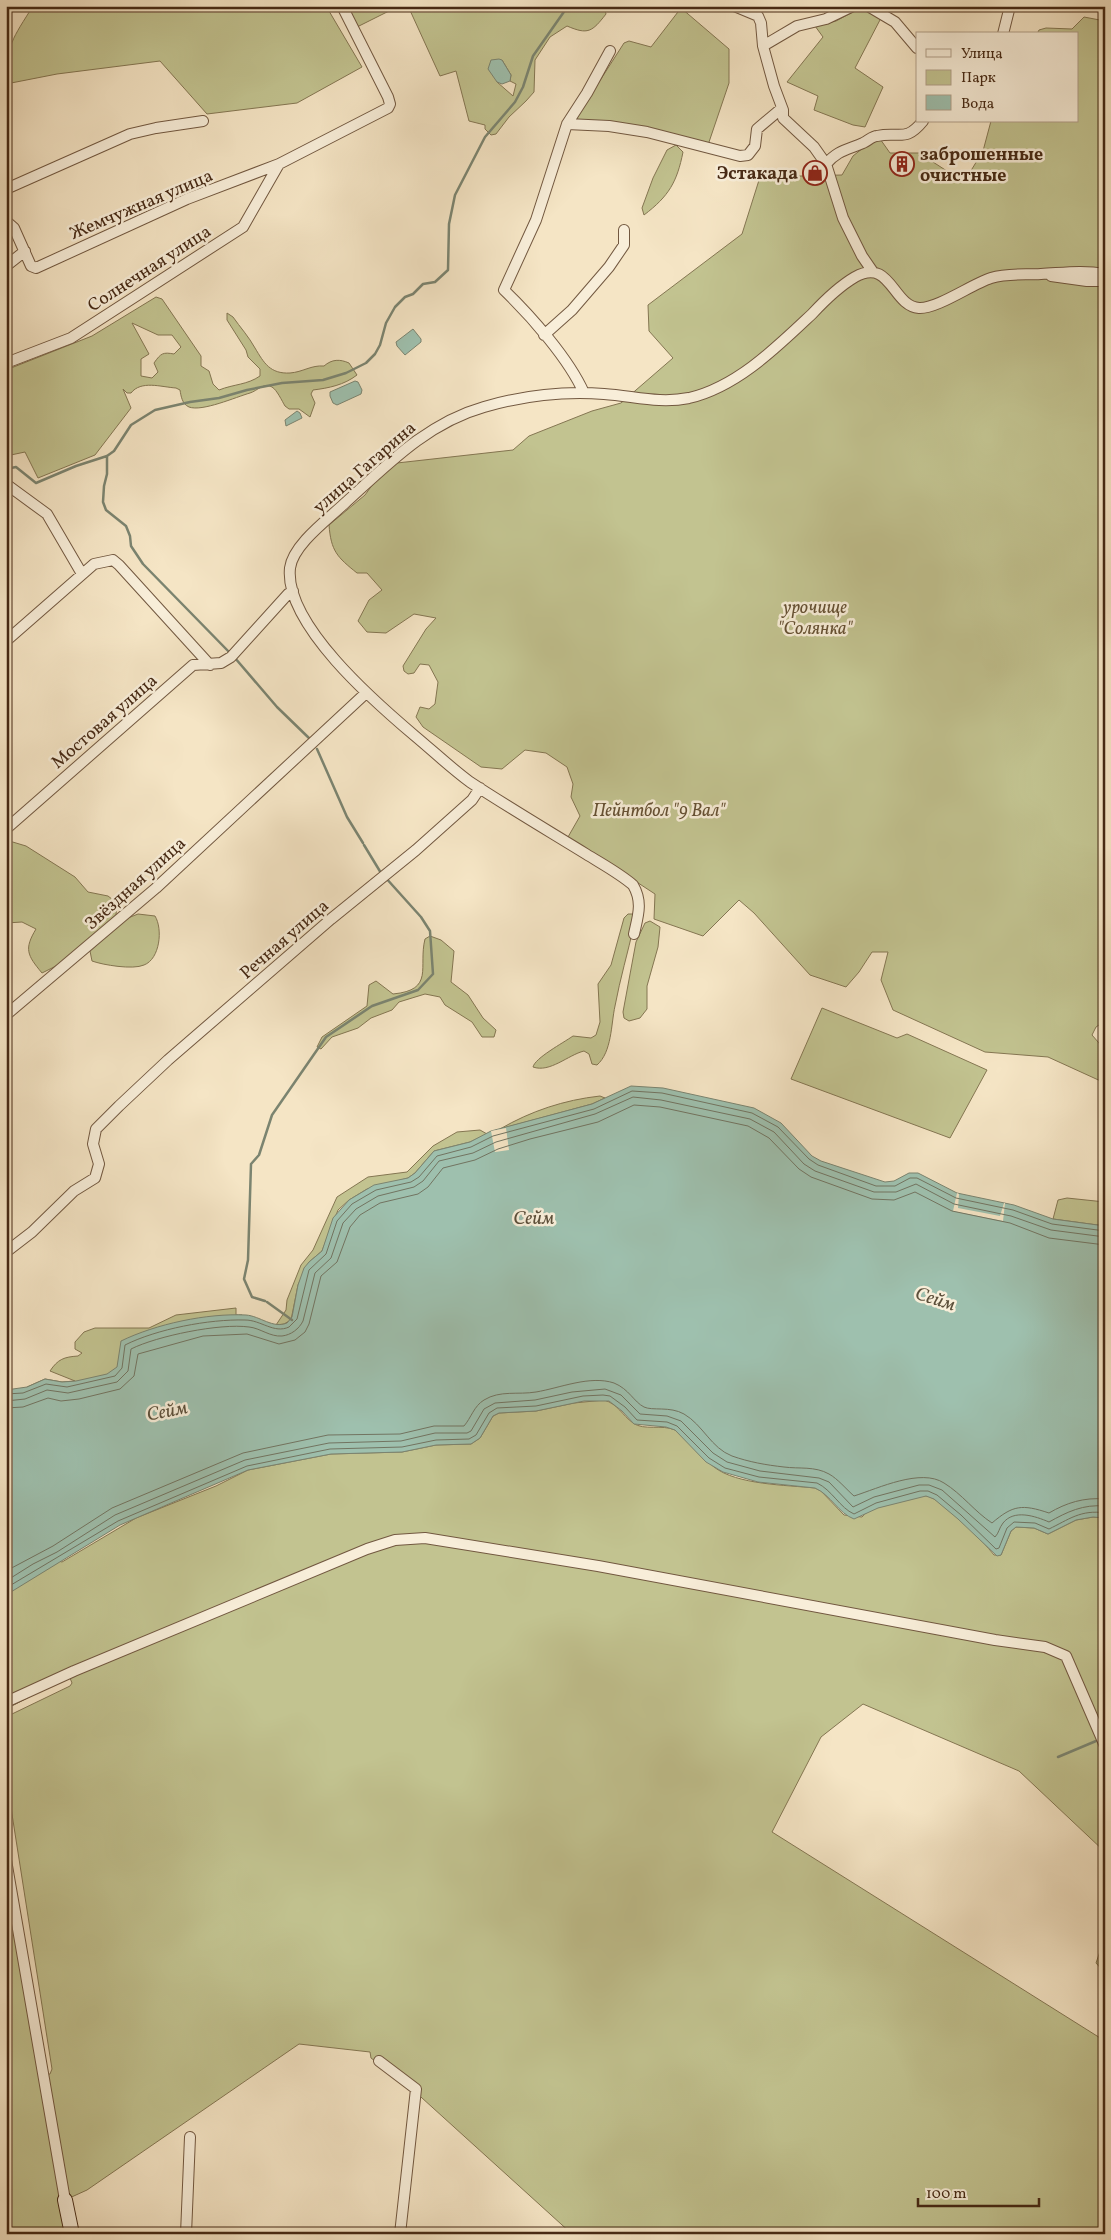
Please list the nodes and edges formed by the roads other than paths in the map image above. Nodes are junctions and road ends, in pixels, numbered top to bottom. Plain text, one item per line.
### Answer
1 (342, 6) edge
2 (734, 6) edge
3 (853, 6) edge
4 (868, 6) edge
5 (1010, 6) edge
6 (1004, 32) edge
7 (763, 46) junction
8 (916, 47) edge
9 (610, 51) dead end
10 (782, 108) junction
11 (203, 121) dead end
12 (922, 122) edge
13 (567, 124) junction
14 (279, 164) junction
15 (826, 164) junction
16 (6, 189) edge
17 (6, 221) edge
18 (624, 230) dead end
19 (25, 251) junction
20 (6, 266) edge
21 (873, 272) junction
22 (1040, 274) junction
23 (1105, 274) edge
24 (1105, 281) edge
25 (544, 336) junction
26 (6, 363) edge
27 (584, 393) junction
28 (6, 484) edge
29 (82, 574) junction
30 (293, 591) junction
31 (6, 641) edge
32 (210, 665) junction
33 (366, 692) junction
34 (480, 788) junction
35 (6, 829) edge
36 (634, 934) dead end
37 (6, 1015) edge
38 (6, 1252) edge
39 (6, 1702) edge
40 (1105, 1746) edge
41 (6, 1860) edge
42 (379, 2061) dead end
43 (190, 2138) dead end
44 (65, 2200) joint
45 (72, 2234) edge
46 (186, 2234) edge
47 (400, 2234) edge

1 - 14 street
2 - 7 street
3 - 7 street
4 - 8 street
5 - 6 street
7 - 10 street
9 - 13 street
10 - 13 street
10 - 15 street
11 - 16 street
12 - 15 street
13 - 25 street
14 - 19 street, Жемчужная улица
14 - 26 street, Солнечная улица
15 - 21 street
17 - 19 street, Жемчужная улица
18 - 25 street
19 - 20 street
21 - 22 street
21 - 27 street, улица Гагарина
22 - 23 street
22 - 24 street
25 - 27 street
27 - 30 street, улица Гагарина
28 - 29 street
29 - 31 street
29 - 32 street
30 - 32 street, Мостовая улица
30 - 33 street, улица Гагарина
32 - 35 street, Мостовая улица
33 - 34 street, улица Гагарина
33 - 37 street, Звёздная улица
34 - 36 street, улица Гагарина
34 - 38 street, Речная улица
39 - 40 street
41 - 44 street
42 - 47 street
43 - 46 street
44 - 45 street

